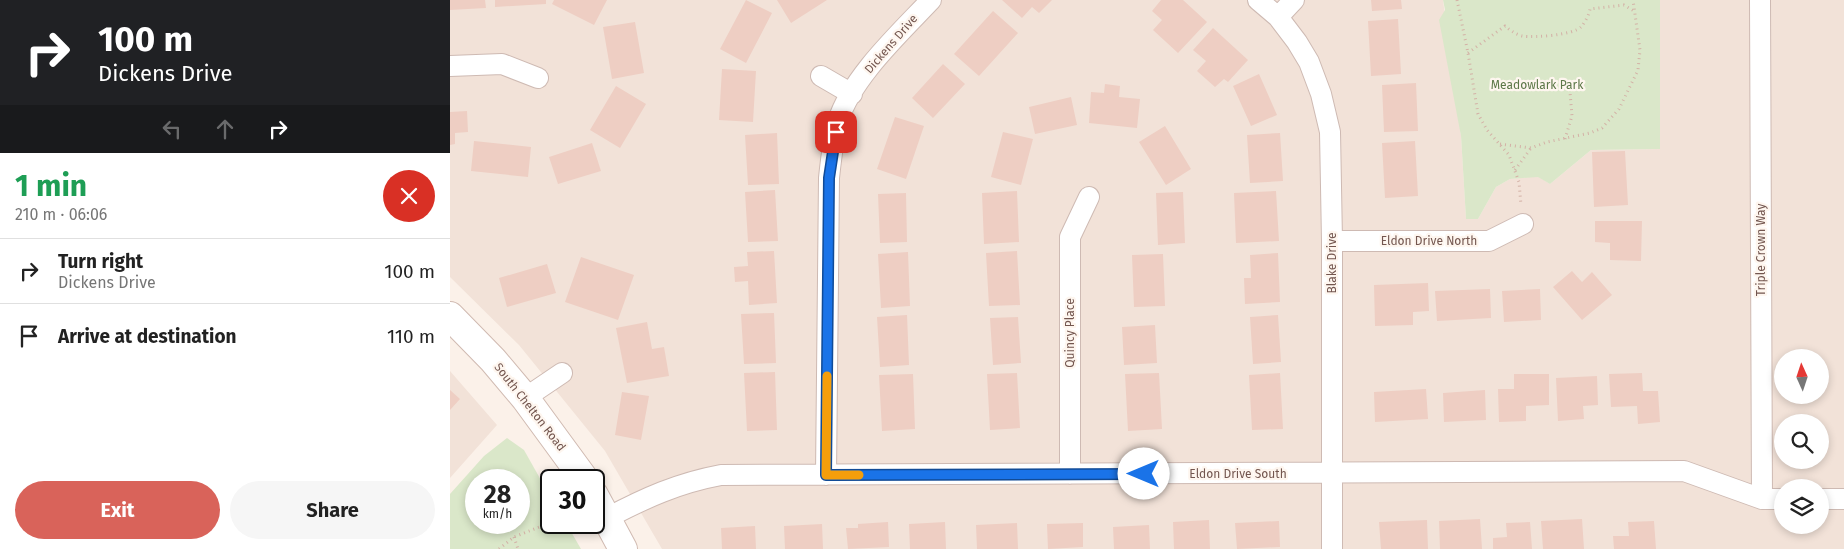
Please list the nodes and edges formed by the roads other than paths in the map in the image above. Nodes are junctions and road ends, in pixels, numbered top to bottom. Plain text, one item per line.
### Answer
1 (931, 0) edge
2 (1258, 0) edge
3 (1294, 0) edge
4 (1760, 0) edge
5 (1278, 17) junction
6 (450, 66) edge
7 (821, 76) dead end
8 (538, 78) dead end
9 (852, 94) junction
10 (1090, 197) dead end
11 (1523, 224) dead end
12 (1332, 241) junction
13 (450, 316) edge
14 (562, 373) dead end
15 (525, 398) junction
16 (576, 469) edge
17 (1070, 474) junction
18 (1331, 474) junction
19 (826, 475) junction
20 (1762, 499) junction
21 (1774, 499) edge
22 (1829, 499) edge
23 (1844, 499) edge
24 (605, 506) edge
25 (605, 516) edge
26 (623, 549) edge
27 (1332, 549) edge

1 - 9 street, Dickens Drive
2 - 5 street, Blake Drive
3 - 5 street
4 - 20 street, Triple Crown Way
5 - 12 street, Blake Drive
6 - 8 street
7 - 9 street
9 - 19 street, Dickens Drive
10 - 17 street, Quincy Place
11 - 12 street, Eldon Drive North
12 - 18 street, Blake Drive
13 - 15 main road, South Chelton Road
14 - 15 street
15 - 16 main road, South Chelton Road
17 - 18 street, Eldon Drive South
17 - 19 street, Eldon Drive South
18 - 20 street, Eldon Drive South
18 - 27 street, Blake Drive
19 - 24 street, Eldon Drive South
20 - 21 street, Eldon Drive South
22 - 23 street
25 - 26 main road

